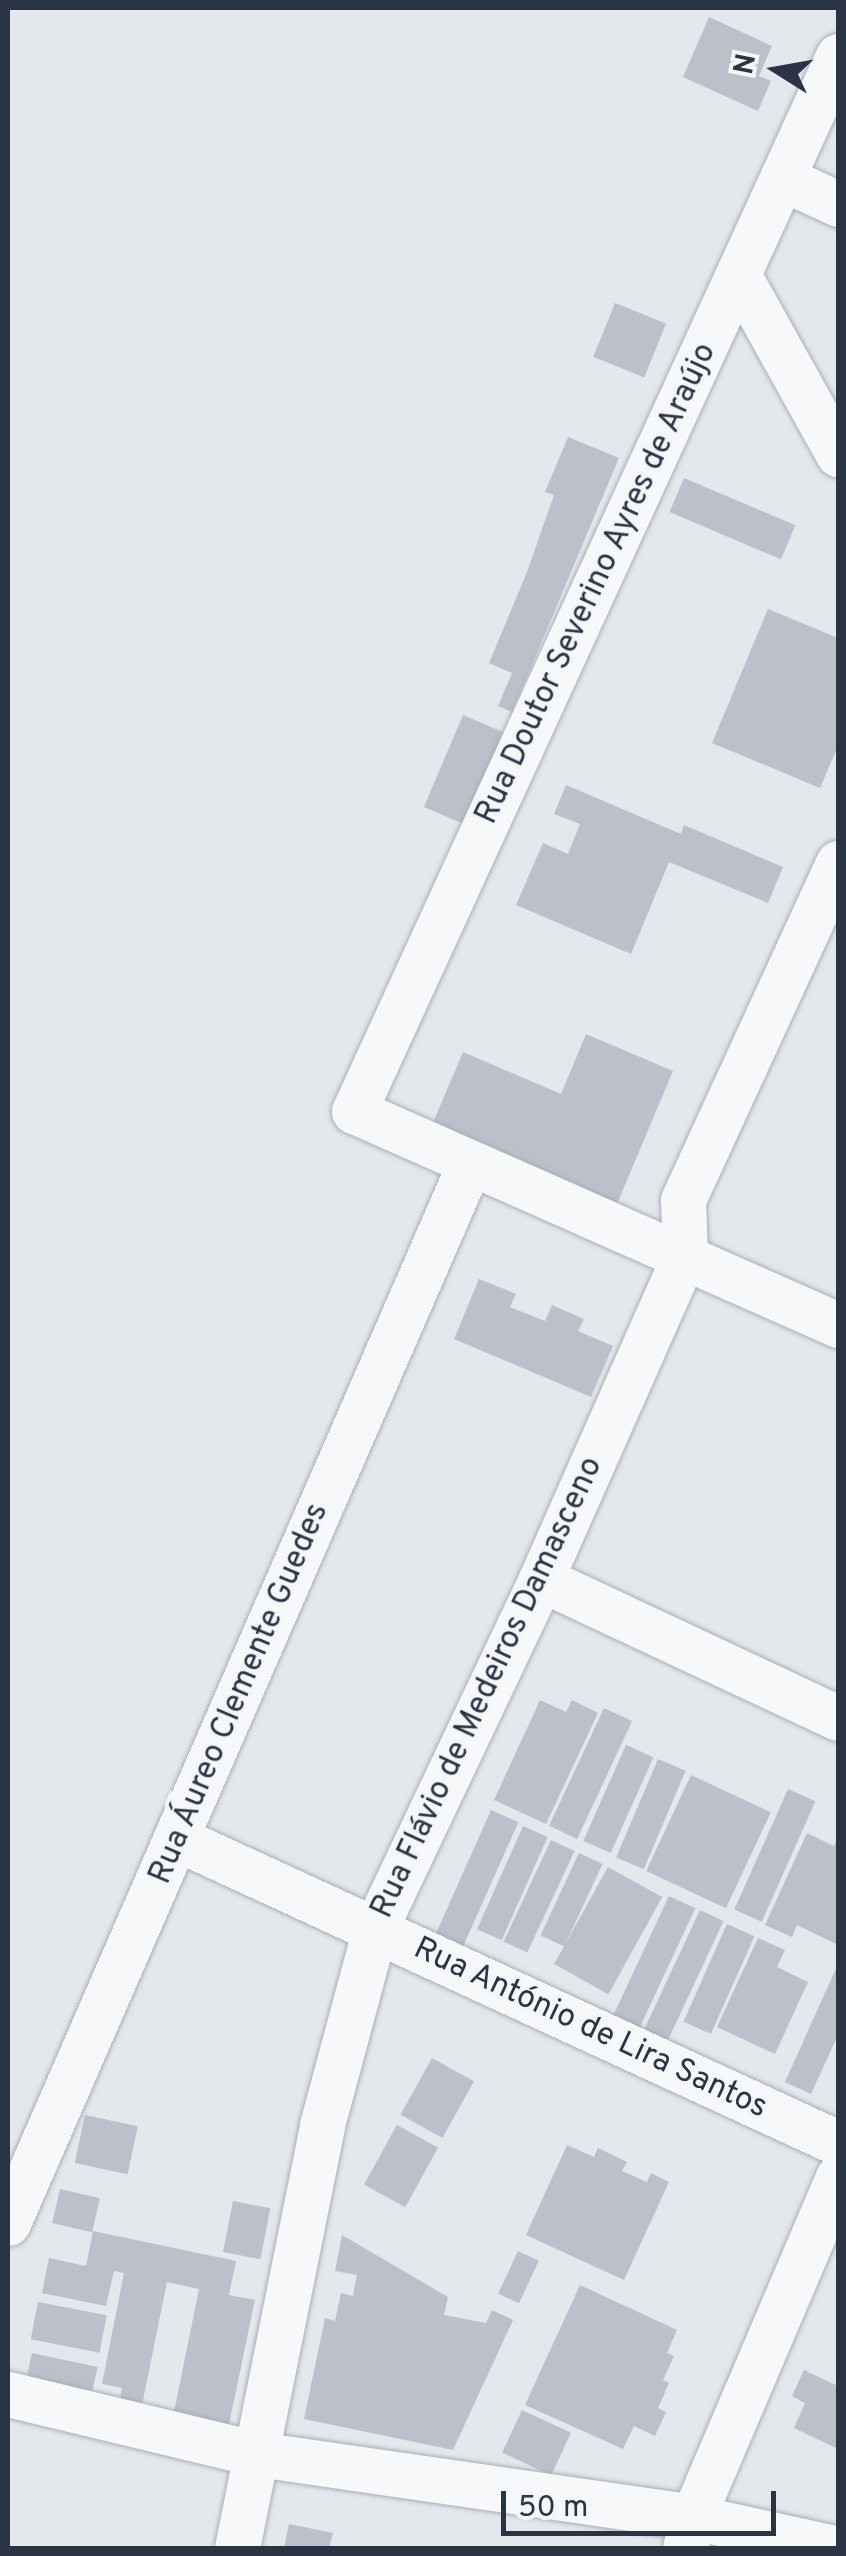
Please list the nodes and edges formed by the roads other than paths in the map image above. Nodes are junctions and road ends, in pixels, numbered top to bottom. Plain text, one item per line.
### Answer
1 (838, 56) edge
2 (782, 178) junction
3 (838, 204) edge
4 (739, 276) junction
5 (838, 454) edge
6 (838, 863) edge
7 (470, 1163) junction
8 (685, 1254) junction
9 (838, 1325) edge
10 (542, 1579) junction
11 (838, 1718) edge
12 (178, 1838) junction
13 (375, 1930) junction
14 (838, 2144) edge
15 (838, 2176) edge
16 (8, 2223) edge
17 (8, 2394) edge
18 (257, 2454) junction
19 (689, 2532) edge
20 (237, 2548) edge
21 (835, 2548) edge

1 - 2 street, Rua Doutor Severino Ayres de Araújo
2 - 3 street
2 - 4 street, Rua Doutor Severino Ayres de Araújo
4 - 5 street
4 - 7 street, Rua Doutor Severino Ayres de Araújo
6 - 8 street, Rua Flávio de Medeiros Damasceno
7 - 8 street
7 - 12 street, Rua Áureo Clemente Guedes
8 - 9 street
8 - 10 street, Rua Flávio de Medeiros Damasceno
10 - 11 street
10 - 13 street, Rua Flávio de Medeiros Damasceno
12 - 13 street, Rua António de Lira Santos
12 - 16 street, Rua Áureo Clemente Guedes
13 - 14 street, Rua António de Lira Santos
13 - 18 street, Rua Flávio de Medeiros Damasceno
15 - 19 street
17 - 18 street
18 - 19 street
18 - 20 street, Rua Flávio de Medeiros Damasceno
19 - 21 street

